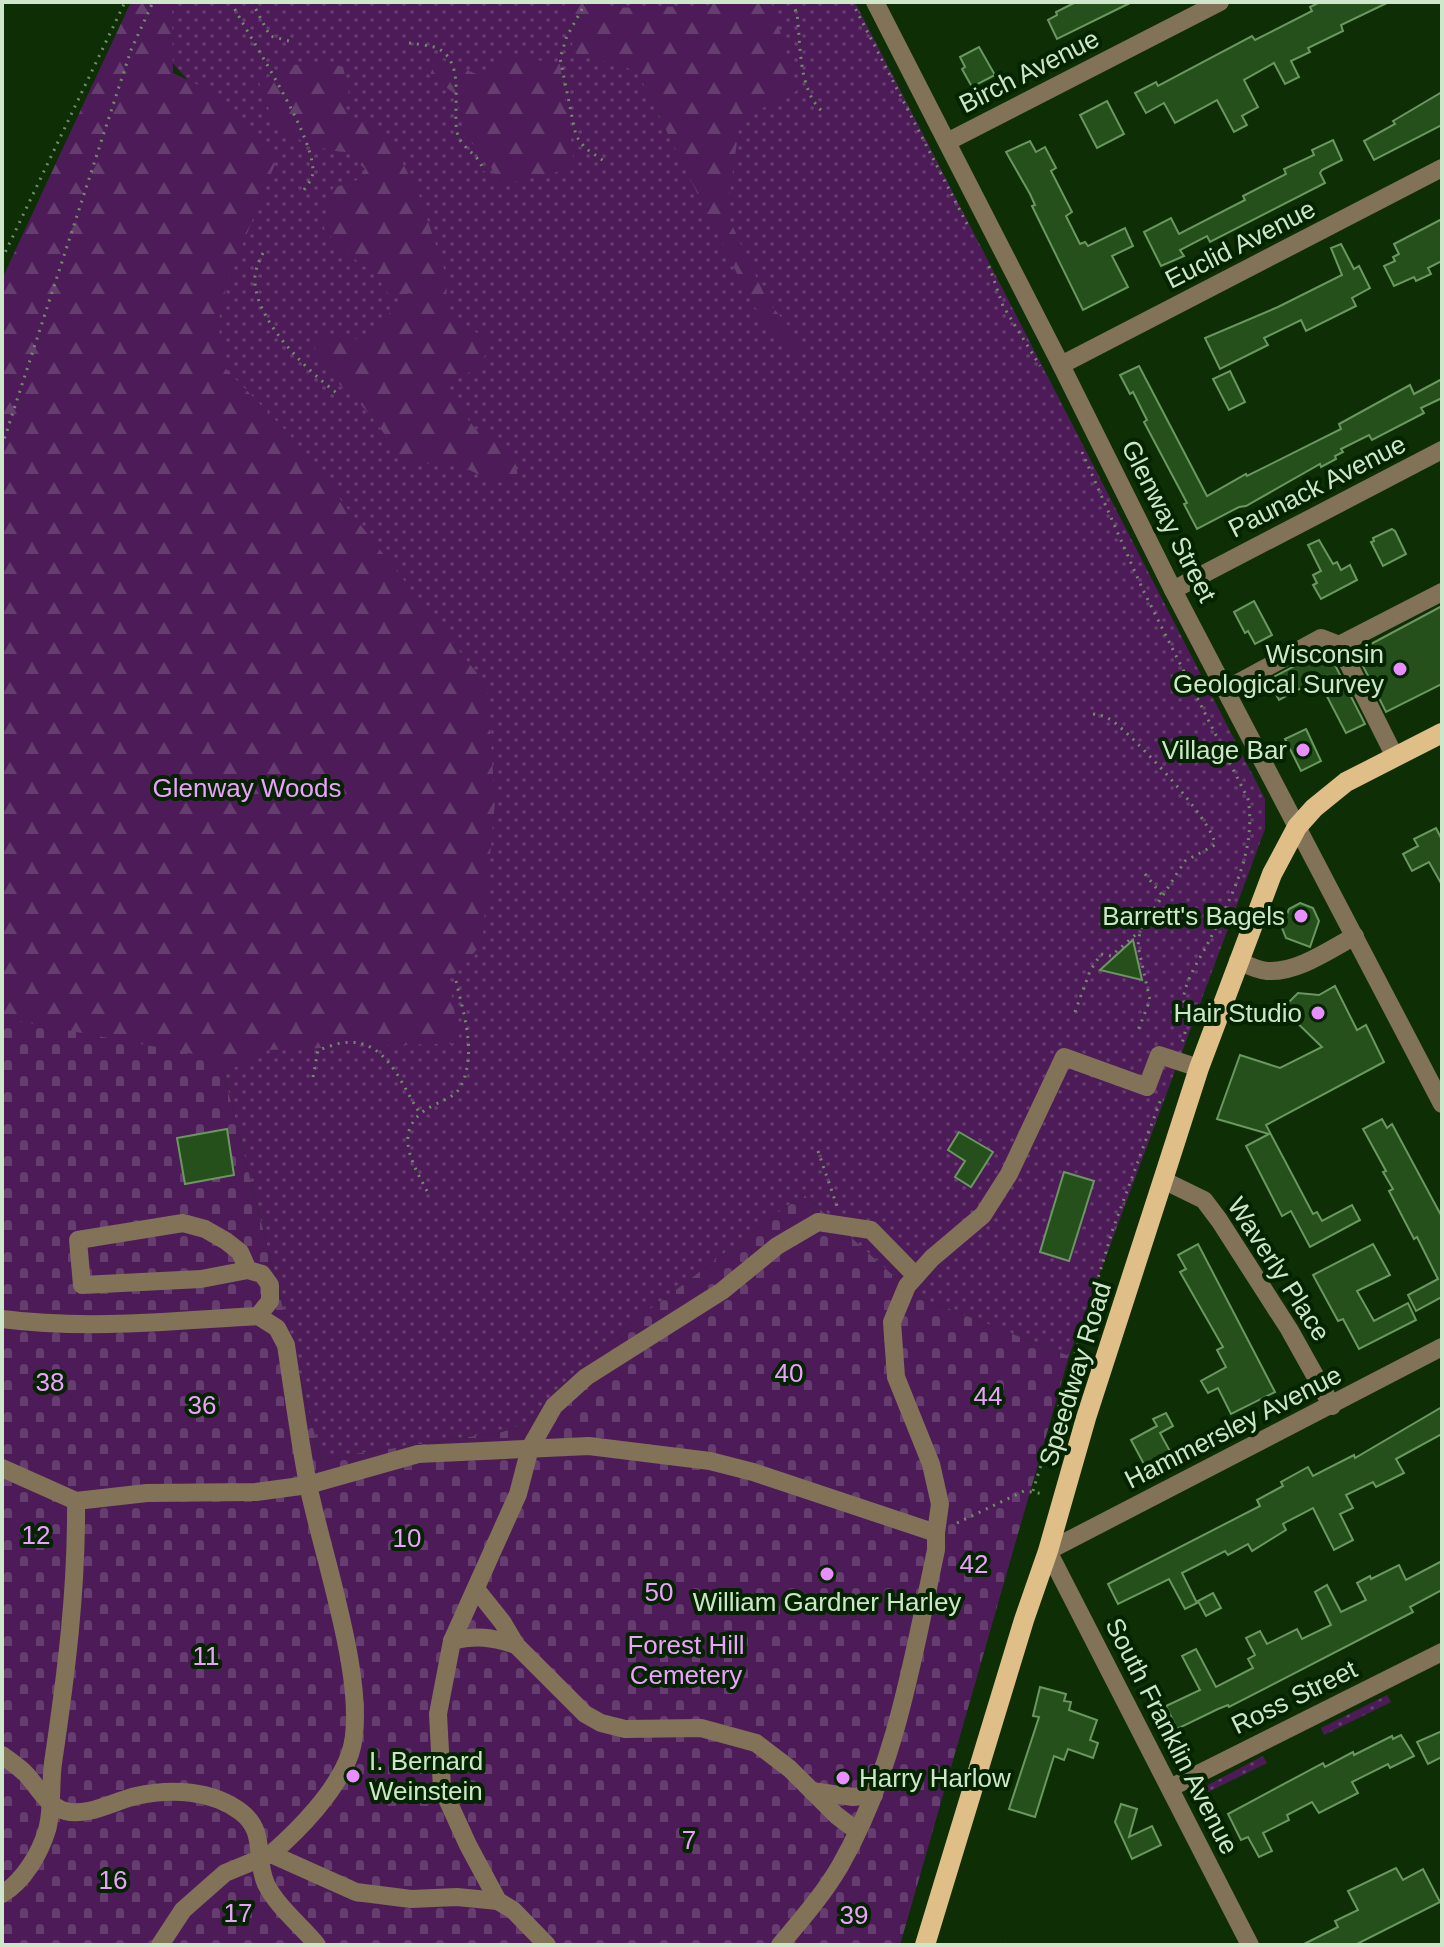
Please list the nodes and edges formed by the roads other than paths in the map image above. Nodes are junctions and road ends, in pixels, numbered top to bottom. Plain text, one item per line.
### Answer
1 (875, 2) edge
2 (1220, 2) edge
3 (947, 142) junction
4 (1442, 168) edge
5 (1061, 365) junction
6 (1442, 450) edge
7 (1173, 590) junction
8 (1442, 592) edge
9 (1339, 645) junction
10 (1225, 690) junction
11 (1442, 733) edge
12 (1395, 757) junction
13 (1297, 827) junction
14 (1355, 936) junction
15 (1238, 961) junction
16 (1199, 1068) junction
17 (1442, 1104) edge
18 (1163, 1180) junction
19 (248, 1270) junction
20 (916, 1276) junction
21 (258, 1316) junction
22 (2, 1319) edge
23 (1442, 1347) edge
24 (1332, 1406) junction
25 (530, 1448) junction
26 (2, 1468) edge
27 (308, 1485) junction
28 (76, 1501) junction
29 (936, 1533) junction
30 (1048, 1551) junction
31 (476, 1589) junction
32 (452, 1641) junction
33 (516, 1645) junction
34 (1442, 1652) edge
35 (2, 1755) edge
36 (1170, 1788) junction
37 (812, 1791) junction
38 (874, 1795) junction
39 (49, 1802) junction
40 (857, 1831) junction
41 (265, 1857) junction
42 (2, 1894) edge
43 (498, 1901) junction
44 (160, 1945) edge
45 (317, 1945) edge
46 (547, 1945) edge
47 (780, 1945) edge
48 (925, 1945) edge
49 (1250, 1945) edge

1 - 3 street, Glenway Street
2 - 3 street, Birch Avenue
3 - 5 street, Glenway Street
4 - 5 street, Euclid Avenue
5 - 7 street, Glenway Street
6 - 7 street, Paunack Avenue
7 - 10 street, Glenway Street
8 - 9 street
9 - 10 street
9 - 12 street
10 - 13 street, Glenway Street
11 - 12 main road, Speedway Road
12 - 13 main road, Speedway Road
13 - 14 street, Glenway Street
13 - 15 main road, Speedway Road
14 - 15 street
14 - 17 street, Glenway Street
15 - 16 main road, Speedway Road
16 - 18 main road, Speedway Road
16 - 20 street
18 - 24 street, Waverly Place
18 - 30 main road, Speedway Road
19 - 19 street
19 - 21 street
20 - 25 street
20 - 29 street
21 - 22 street
21 - 27 street
23 - 24 street, Hammersley Avenue
24 - 30 street, Hammersley Avenue
25 - 27 street
25 - 29 street
25 - 31 street
26 - 28 street
27 - 28 street
27 - 41 street
28 - 39 street
29 - 38 street
30 - 36 street, South Franklin Avenue
30 - 48 main road, Speedway Road
31 - 32 street
31 - 33 street
32 - 33 street
32 - 43 street
33 - 37 street
34 - 36 street, Ross Street
35 - 39 street
36 - 49 street, South Franklin Avenue
37 - 38 street
37 - 40 street
38 - 40 street
39 - 41 street
39 - 42 street
40 - 47 street
41 - 43 street
41 - 44 street
41 - 45 street
43 - 46 street

